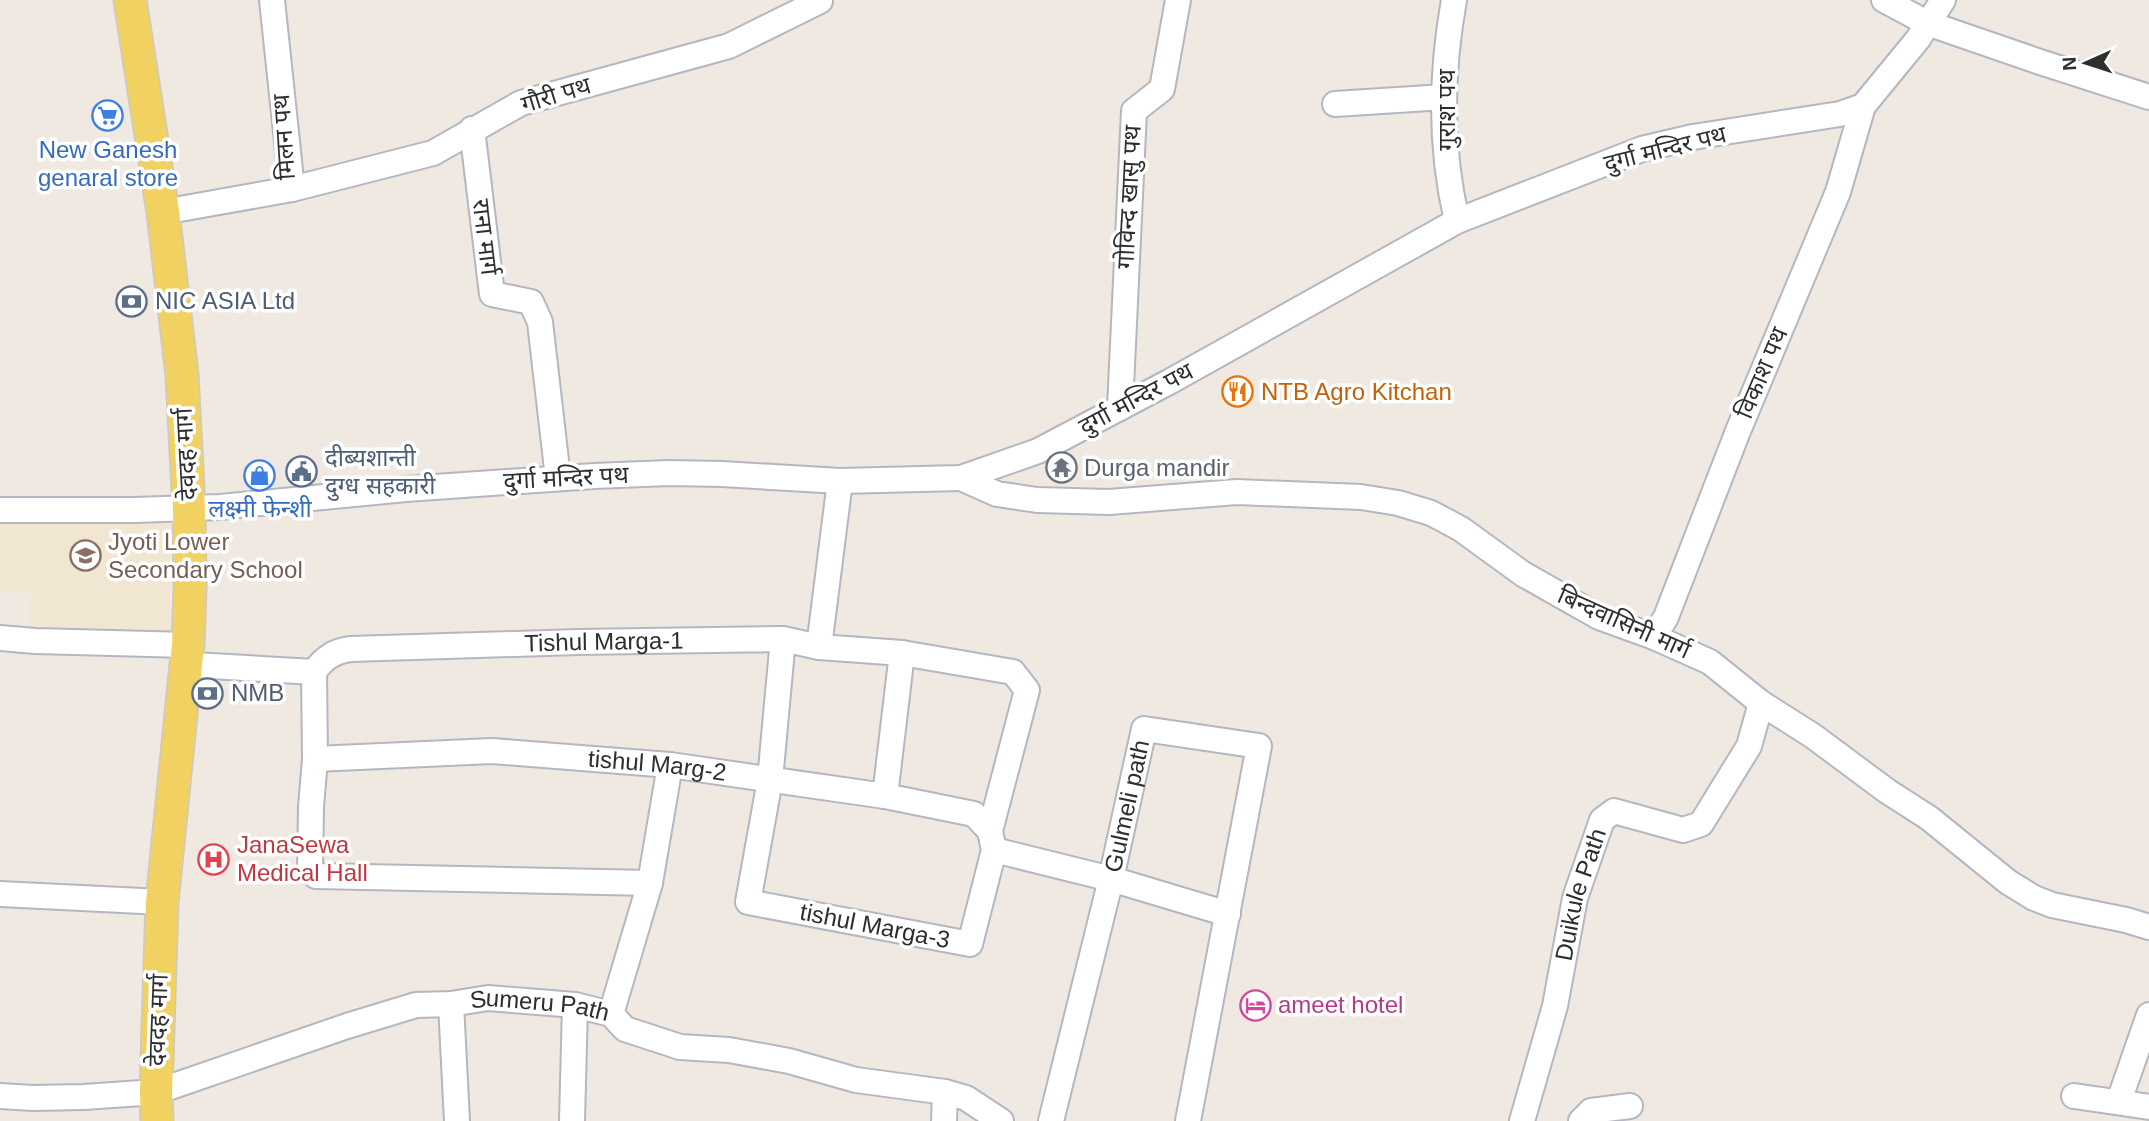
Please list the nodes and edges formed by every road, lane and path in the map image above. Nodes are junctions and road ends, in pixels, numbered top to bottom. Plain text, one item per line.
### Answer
1 (130, 0) edge
2 (272, 0) edge
3 (1178, 0) edge
4 (1454, 0) edge
5 (1884, 0) edge
6 (1943, 0) edge
7 (820, 1) edge
8 (1927, 23) junction
9 (1444, 97) junction
10 (2149, 97) edge
11 (1335, 104) dead end
12 (1863, 106) junction
13 (472, 129) junction
14 (292, 189) junction
15 (163, 212) junction
16 (1457, 221) junction
17 (1120, 408) junction
18 (558, 478) junction
19 (961, 478) junction
20 (840, 481) junction
21 (189, 508) junction
22 (0, 510) edge
23 (1654, 637) junction
24 (0, 638) edge
25 (783, 639) junction
26 (819, 647) junction
27 (187, 653) junction
28 (902, 653) junction
29 (314, 672) junction
30 (1761, 703) junction
31 (315, 760) junction
32 (670, 765) junction
33 (770, 780) junction
34 (886, 796) junction
35 (992, 840) junction
36 (1111, 879) junction
37 (650, 883) junction
38 (0, 894) edge
39 (162, 902) junction
40 (1228, 914) junction
41 (2149, 927) edge
42 (451, 1004) junction
43 (575, 1005) junction
44 (611, 1014) junction
45 (2149, 1015) edge
46 (945, 1092) junction
47 (0, 1096) edge
48 (2074, 1096) dead end
49 (2119, 1101) junction
50 (1630, 1106) dead end
51 (156, 1107) edge
52 (2149, 1107) edge
53 (457, 1121) edge
54 (572, 1121) edge
55 (944, 1121) edge
56 (1001, 1121) edge
57 (1051, 1121) edge
58 (1188, 1121) edge
59 (1522, 1121) edge
60 (1581, 1121) edge

1 - 15 main road, देवदह मार्ग
2 - 14 street, मिलन पथ
3 - 17 street, गोविन्द खासु पथ
4 - 9 street, गुराश पथ
5 - 8 street
6 - 8 street
7 - 13 street, गौरी पथ
8 - 10 street
8 - 12 street
9 - 11 street
9 - 16 street, गुराश पथ
12 - 16 street, दुर्गा मन्दिर पथ
12 - 23 street, विकाश पथ
13 - 14 street, गौरी पथ
13 - 18 street, राना मार्ग
14 - 15 street, मिलन पथ
15 - 21 main road, देवदह मार्ग
16 - 17 street, दुर्गा मन्दिर पथ
17 - 19 street, दुर्गा मन्दिर पथ
18 - 20 street, दुर्गा मन्दिर पथ
18 - 21 street, दुर्गा मन्दिर पथ
19 - 20 street, दुर्गा मन्दिर पथ
19 - 23 street, बिन्दवासिनी मार्ग
20 - 26 street
21 - 22 street, दुर्गा मन्दिर पथ
21 - 27 main road, देवदह मार्ग
23 - 30 street, बिन्दवासिनी मार्ग
24 - 27 street
25 - 26 street, Tishul Marga-1
25 - 29 street, Tishul Marga-1
25 - 33 street
26 - 28 street, Tishul Marga-1
27 - 29 street
27 - 39 main road, देवदह मार्ग
28 - 34 street
28 - 35 street, Tishul Marga-1
29 - 31 street
30 - 41 street, बिन्दवासिनी मार्ग
30 - 59 street, Duikule Path
31 - 32 street, tishul Marg-2
31 - 37 street
32 - 33 street, tishul Marg-2
32 - 37 street
33 - 34 street, tishul Marg-2
33 - 35 street, tishul Marga-3
34 - 35 street, tishul Marg-2
35 - 36 street
36 - 40 street
36 - 40 street, Gulmeli path
36 - 57 street, Gulmeli path
37 - 44 street
38 - 39 street
39 - 51 main road, देवदह मार्ग
40 - 58 street, Gulmeli path
42 - 43 street, Sumeru Path
42 - 51 street, Sumeru Path
42 - 53 street
43 - 44 street, Sumeru Path
43 - 54 street
44 - 46 street, Sumeru Path
45 - 49 street
46 - 55 street
46 - 56 street, Sumeru Path
47 - 51 street, Sumeru Path
48 - 49 street
49 - 52 street
50 - 60 street

